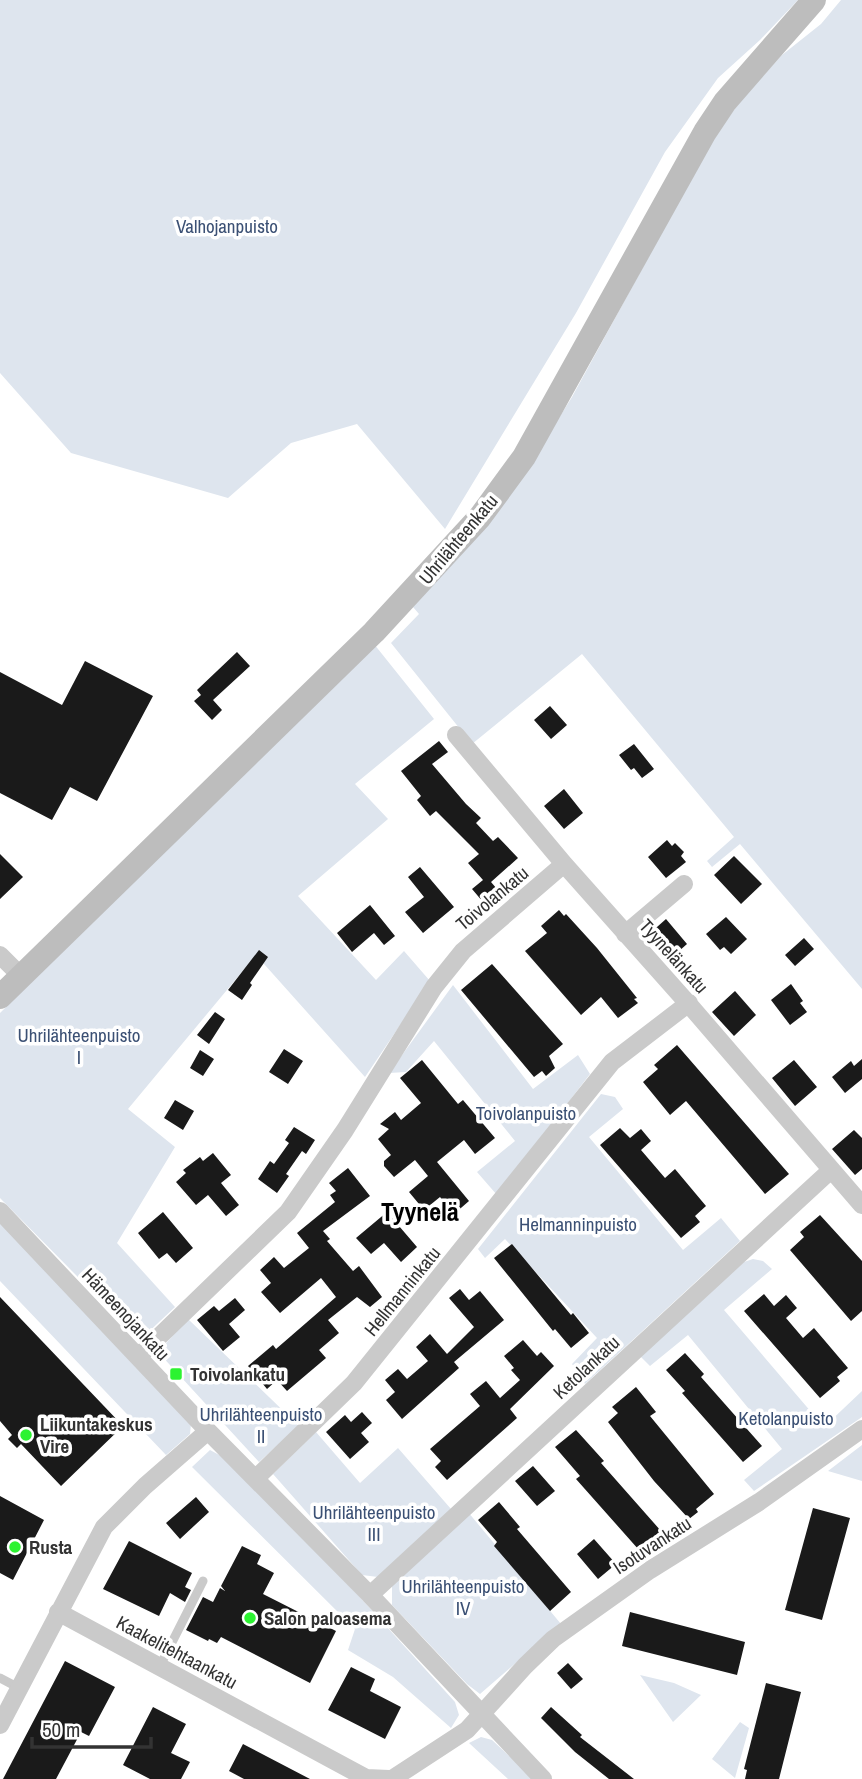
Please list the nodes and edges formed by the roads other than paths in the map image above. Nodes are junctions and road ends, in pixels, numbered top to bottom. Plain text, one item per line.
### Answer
1 (814, 0) edge
2 (456, 735) dead end
3 (564, 864) junction
4 (684, 884) dead end
5 (625, 934) junction
6 (0, 955) edge
7 (21, 976) junction
8 (0, 997) edge
9 (689, 1003) junction
10 (831, 1170) junction
11 (862, 1205) edge
12 (2, 1217) edge
13 (138, 1357) junction
14 (862, 1429) edge
15 (208, 1431) junction
16 (256, 1478) junction
17 (203, 1581) dead end
18 (370, 1595) junction
19 (58, 1612) junction
20 (160, 1666) junction
21 (0, 1678) edge
22 (19, 1688) junction
23 (481, 1715) junction
24 (0, 1725) edge
25 (391, 1779) edge
26 (543, 1779) edge

1 - 7 street, Uhrilähteenkatu
2 - 3 street, Tyynelänkatu
3 - 5 street, Tyynelänkatu
3 - 13 street, Toivolankatu
4 - 5 street
5 - 9 street, Tyynelänkatu
6 - 7 street
7 - 8 street, Uhrilähteenkatu
9 - 10 street, Tyynelänkatu
9 - 16 street, Hellmanninkatu
10 - 11 street, Tyynelänkatu
10 - 18 street, Ketolankatu
12 - 13 street, Hämeenojankatu
13 - 15 street, Hämeenojankatu
14 - 23 street, Isotuvankatu
15 - 16 street, Hämeenojankatu
15 - 19 street
16 - 18 street, Hämeenojankatu
17 - 20 lane
18 - 23 street, Hämeenojankatu
19 - 20 street, Kaakelitehtaankatu
19 - 22 street
20 - 25 street, Kaakelitehtaankatu
21 - 22 lane
22 - 24 street
23 - 25 street, Kaakelitehtaankatu
23 - 26 street, Hämeenojankatu

